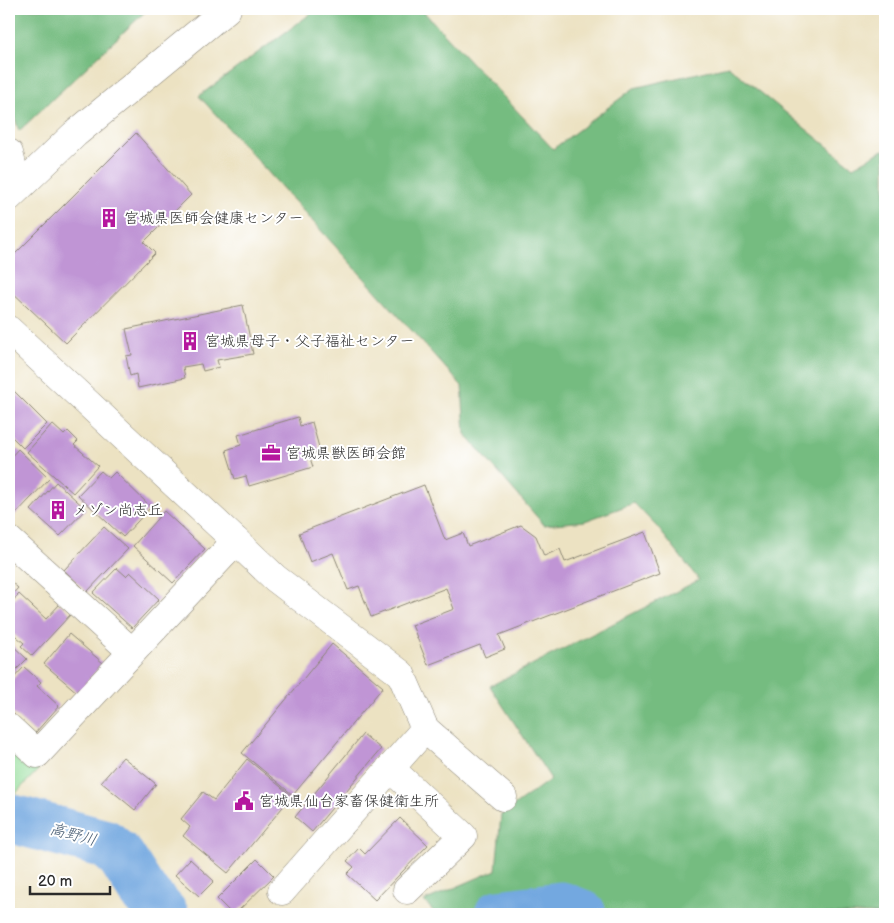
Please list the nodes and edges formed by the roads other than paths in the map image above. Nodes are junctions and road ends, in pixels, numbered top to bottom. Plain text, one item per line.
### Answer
1 (226, 9) edge
2 (9, 153) edge
3 (13, 193) edge
4 (9, 330) edge
5 (9, 540) edge
6 (236, 541) junction
7 (131, 652) junction
8 (9, 728) edge
9 (424, 729) junction
10 (390, 768) junction
11 (503, 797) dead end
12 (407, 890) dead end
13 (282, 891) dead end

1 - 3 street
2 - 3 street
4 - 6 street
5 - 7 street
6 - 7 street
6 - 9 street
7 - 8 street
9 - 10 street
9 - 11 street
10 - 12 street
10 - 13 street

